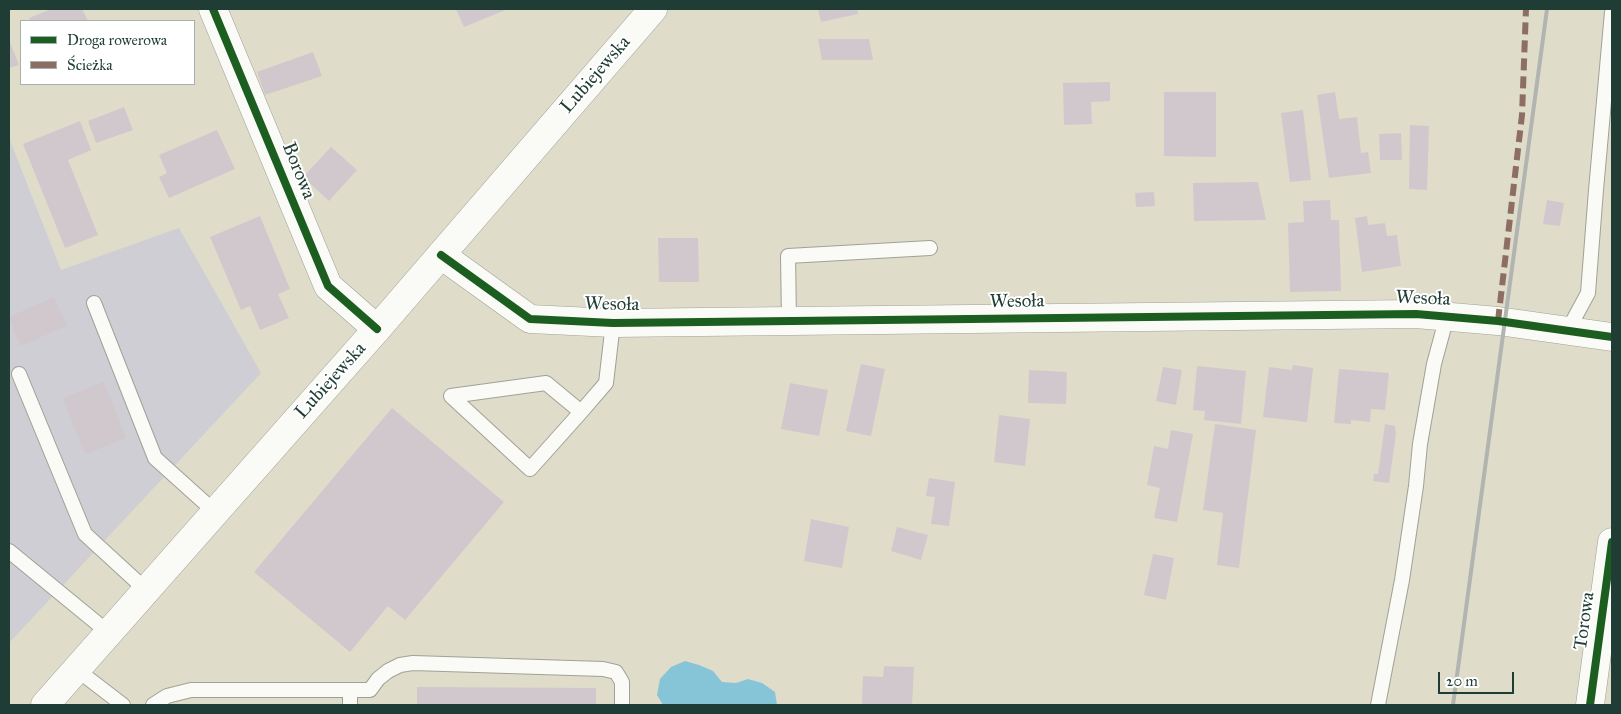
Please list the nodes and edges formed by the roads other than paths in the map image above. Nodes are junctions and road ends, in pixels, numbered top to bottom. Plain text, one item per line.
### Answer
1 (213, 9) edge
2 (653, 9) edge
3 (1612, 12) edge
4 (930, 248) dead end
5 (441, 255) junction
6 (94, 303) dead end
7 (1447, 316) junction
8 (788, 320) junction
9 (613, 323) junction
10 (377, 329) junction
11 (1568, 330) junction
12 (1612, 337) edge
13 (19, 374) dead end
14 (580, 412) junction
15 (215, 512) junction
16 (1612, 542) edge
17 (9, 551) edge
18 (146, 590) junction
19 (109, 633) junction
20 (76, 669) junction
21 (350, 690) junction
22 (45, 705) edge
23 (123, 705) edge
24 (153, 705) edge
25 (350, 705) edge
26 (622, 705) edge
27 (1378, 705) edge
28 (1590, 705) edge

1 - 10 street, Borowa
2 - 5 street, Lubiejewska
3 - 11 lane
4 - 8 lane
5 - 9 street, Wesoła
5 - 10 street, Lubiejewska
6 - 15 lane
7 - 8 street, Wesoła
7 - 11 street, Wesoła
7 - 27 lane
8 - 9 street, Wesoła
9 - 14 lane
10 - 15 street, Lubiejewska
11 - 12 street, Wesoła
13 - 18 lane
14 - 14 lane
15 - 18 street, Lubiejewska
16 - 28 street, Torowa
17 - 19 lane
18 - 19 street, Lubiejewska
19 - 20 street, Lubiejewska
20 - 22 street, Lubiejewska
20 - 23 lane
21 - 24 lane
21 - 25 lane
21 - 26 lane

